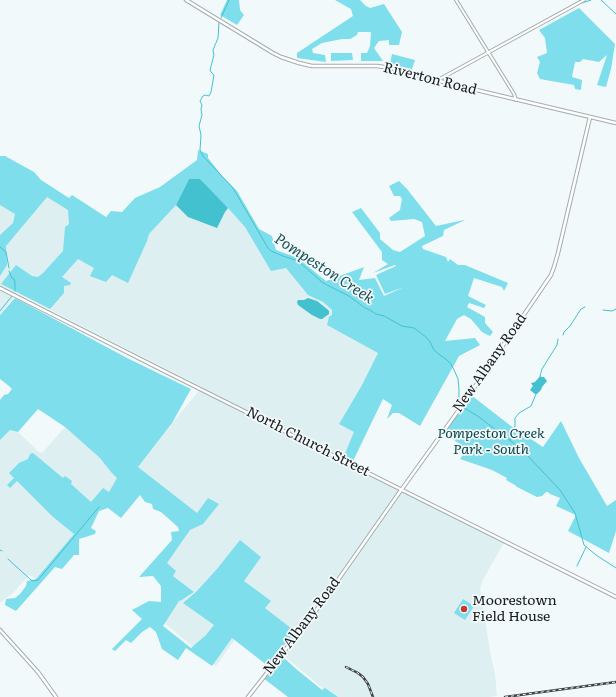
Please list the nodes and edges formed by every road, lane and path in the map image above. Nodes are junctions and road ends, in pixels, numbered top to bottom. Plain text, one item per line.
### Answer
1 (186, 0) edge
2 (456, 0) edge
3 (584, 0) edge
4 (488, 52) junction
5 (438, 80) junction
6 (516, 100) junction
7 (590, 117) junction
8 (616, 123) edge
9 (0, 288) edge
10 (401, 490) junction
11 (616, 597) edge
12 (0, 630) edge
13 (56, 697) edge
14 (248, 697) edge

1 - 5 main road, Riverton Road
2 - 4 street
3 - 4 street
4 - 5 street
4 - 6 street
5 - 6 main road, Riverton Road
6 - 7 main road, Riverton Road
7 - 8 main road, Riverton Road
7 - 10 main road, New Albany Road
9 - 10 main road, North Church Street
10 - 11 main road, North Church Street
10 - 14 main road, New Albany Road
12 - 13 main road

